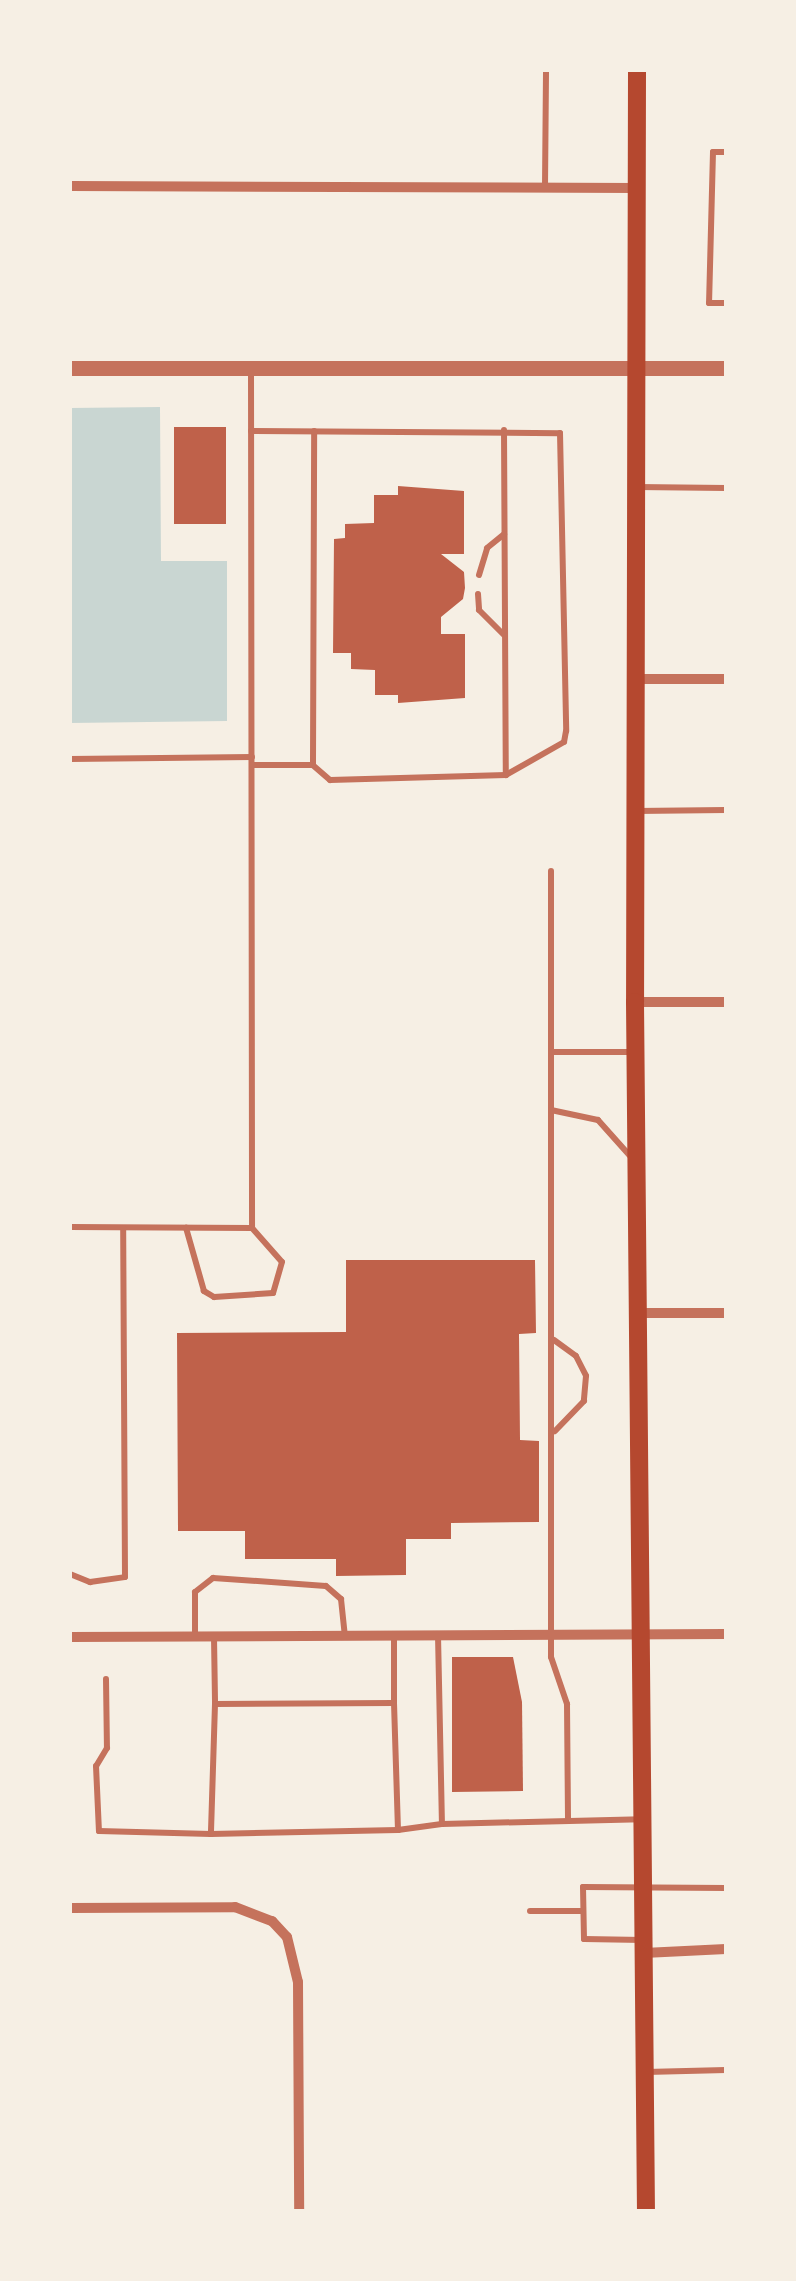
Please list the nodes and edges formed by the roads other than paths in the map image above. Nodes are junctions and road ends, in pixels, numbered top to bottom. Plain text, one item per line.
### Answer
1 (546, 70) edge
2 (637, 70) edge
3 (726, 152) edge
4 (70, 186) edge
5 (546, 187) junction
6 (636, 188) junction
7 (726, 303) edge
8 (251, 366) junction
9 (70, 368) edge
10 (726, 368) edge
11 (634, 370) junction
12 (251, 430) junction
13 (314, 430) junction
14 (504, 430) junction
15 (634, 486) junction
16 (726, 488) edge
17 (504, 534) junction
18 (479, 574) dead end
19 (478, 594) dead end
20 (504, 635) junction
21 (726, 678) edge
22 (634, 679) junction
23 (70, 759) edge
24 (252, 761) junction
25 (312, 764) junction
26 (506, 775) junction
27 (726, 810) edge
28 (634, 811) junction
29 (551, 871) dead end
30 (635, 1002) junction
31 (726, 1002) edge
32 (552, 1052) junction
33 (636, 1052) junction
34 (552, 1110) junction
35 (637, 1164) junction
36 (70, 1227) edge
37 (123, 1228) junction
38 (186, 1228) junction
39 (252, 1228) junction
40 (637, 1312) junction
41 (726, 1313) edge
42 (554, 1340) junction
43 (554, 1432) junction
44 (70, 1574) edge
45 (552, 1632) junction
46 (640, 1633) junction
47 (345, 1634) junction
48 (394, 1634) junction
49 (438, 1634) junction
50 (726, 1634) edge
51 (195, 1636) junction
52 (214, 1636) junction
53 (70, 1637) edge
54 (106, 1680) dead end
55 (394, 1703) junction
56 (215, 1704) junction
57 (642, 1818) junction
58 (568, 1821) junction
59 (442, 1824) junction
60 (398, 1830) junction
61 (212, 1834) junction
62 (643, 1887) junction
63 (726, 1888) edge
64 (70, 1908) edge
65 (530, 1911) dead end
66 (583, 1911) junction
67 (644, 1946) junction
68 (726, 1949) edge
69 (726, 2070) edge
70 (645, 2072) junction
71 (298, 2211) edge
72 (646, 2211) edge

1 - 5 lane
2 - 6 main road
3 - 7 lane
4 - 5 street
5 - 6 street
6 - 11 main road
8 - 9 street
8 - 11 street
8 - 12 lane
10 - 11 street
11 - 15 main road
12 - 13 lane
12 - 24 lane
13 - 14 lane
13 - 25 lane
14 - 17 lane
14 - 26 lane
15 - 16 lane
15 - 22 main road
17 - 18 lane
17 - 20 lane
19 - 20 lane
20 - 26 lane
21 - 22 street
22 - 28 main road
23 - 24 lane
24 - 25 lane
24 - 39 lane
25 - 26 lane
27 - 28 lane
28 - 30 main road
29 - 32 lane
30 - 31 street
30 - 33 main road
32 - 33 lane
32 - 34 lane
33 - 35 main road
34 - 35 lane
34 - 42 lane
35 - 40 main road
36 - 37 lane
37 - 38 lane
37 - 44 lane
38 - 39 lane
38 - 39 lane
40 - 41 street
40 - 46 main road
42 - 43 lane
42 - 43 lane
43 - 45 lane
45 - 46 street
45 - 49 street
45 - 58 lane
46 - 50 street
46 - 57 main road
47 - 48 street
47 - 51 lane
47 - 52 street
48 - 49 street
48 - 55 lane
49 - 59 lane
51 - 52 street
51 - 53 street
52 - 56 lane
54 - 61 lane
55 - 56 lane
55 - 60 lane
56 - 61 lane
57 - 58 lane
57 - 62 main road
58 - 59 lane
59 - 60 lane
60 - 61 lane
62 - 63 lane
62 - 66 lane
62 - 67 main road
64 - 71 street
65 - 66 lane
66 - 67 lane
67 - 68 street
67 - 70 main road
69 - 70 lane
70 - 72 main road

